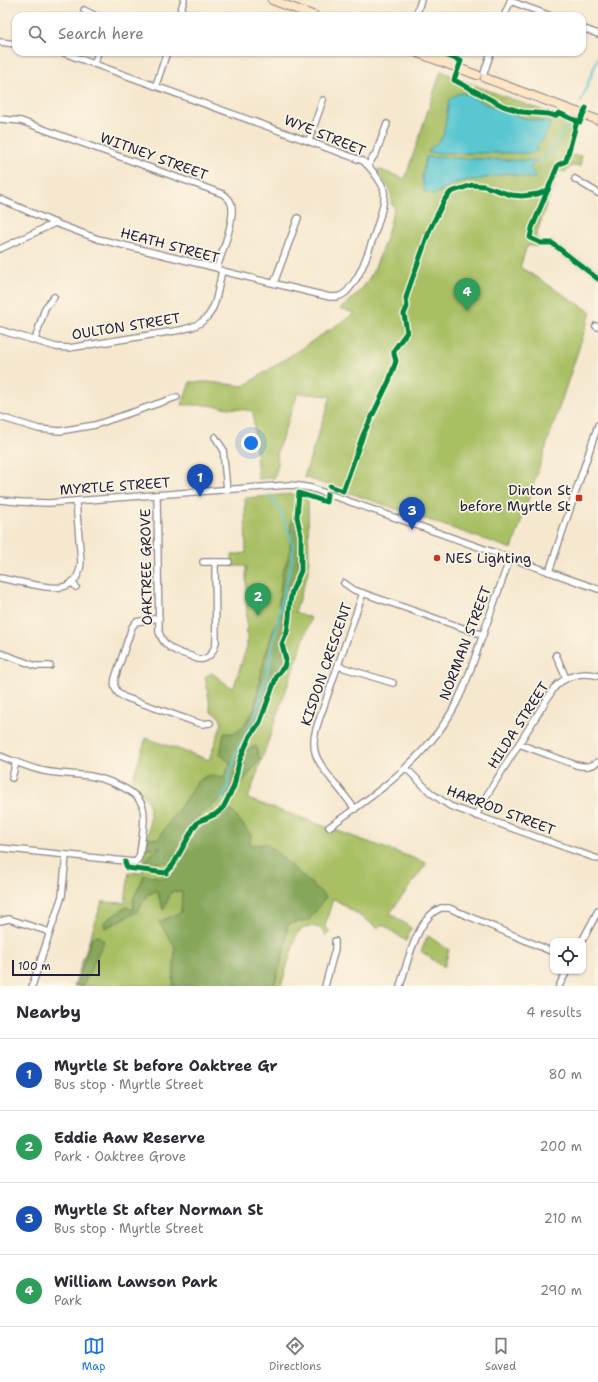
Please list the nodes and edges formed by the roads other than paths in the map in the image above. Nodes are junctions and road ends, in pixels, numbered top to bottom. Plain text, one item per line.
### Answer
1 (184, 0) edge
2 (272, 0) edge
3 (421, 0) edge
4 (510, 0) edge
5 (84, 10) dead end
6 (88, 12) edge
7 (180, 12) edge
8 (304, 12) edge
9 (417, 12) edge
10 (506, 12) edge
11 (541, 12) edge
12 (586, 30) edge
13 (598, 34) edge
14 (0, 42) edge
15 (12, 44) edge
16 (73, 56) edge
17 (97, 56) edge
18 (166, 56) edge
19 (427, 56) edge
20 (489, 56) edge
21 (95, 63) junction
22 (482, 75) junction
23 (156, 85) junction
24 (323, 100) dead end
25 (0, 119) edge
26 (598, 120) edge
27 (387, 124) dead end
28 (309, 140) junction
29 (368, 165) junction
30 (575, 179) dead end
31 (598, 193) edge
32 (0, 199) edge
33 (298, 218) dead end
34 (55, 223) junction
35 (552, 243) dead end
36 (0, 249) edge
37 (219, 270) junction
38 (598, 279) edge
39 (274, 283) junction
40 (54, 297) dead end
41 (339, 297) joint
42 (0, 330) edge
43 (35, 340) junction
44 (177, 397) dead end
45 (0, 417) edge
46 (598, 425) edge
47 (215, 437) dead end
48 (227, 490) junction
49 (157, 495) junction
50 (0, 500) edge
51 (76, 502) junction
52 (510, 558) junction
53 (203, 562) dead end
54 (216, 562) junction
55 (228, 562) dead end
56 (549, 572) junction
57 (0, 578) edge
58 (72, 582) junction
59 (344, 584) dead end
60 (76, 587) dead end
61 (598, 589) edge
62 (363, 593) junction
63 (159, 618) junction
64 (483, 635) junction
65 (0, 653) edge
66 (556, 655) dead end
67 (202, 659) junction
68 (50, 666) dead end
69 (203, 666) dead end
70 (338, 666) junction
71 (598, 676) edge
72 (566, 678) junction
73 (393, 683) dead end
74 (210, 722) dead end
75 (519, 744) junction
76 (0, 756) edge
77 (16, 762) junction
78 (598, 762) edge
79 (406, 768) junction
80 (12, 778) dead end
81 (355, 809) junction
82 (476, 816) junction
83 (329, 827) dead end
84 (0, 848) edge
85 (66, 856) junction
86 (598, 859) edge
87 (598, 912) edge
88 (0, 922) edge
89 (50, 932) junction
90 (584, 938) edge
91 (335, 941) dead end
92 (550, 951) edge
93 (565, 974) edge
94 (32, 986) edge
95 (325, 986) edge
96 (400, 986) edge
97 (559, 986) edge

1 - 7 street
2 - 8 street
3 - 9 street
4 - 10 street
4 - 11 street
5 - 6 street
12 - 13 street
14 - 15 street
16 - 21 street, WYE STREET
17 - 21 street
18 - 23 street
19 - 22 street
20 - 22 street
21 - 23 street, WYE STREET
22 - 26 street
23 - 28 street, WYE STREET
24 - 28 street
25 - 37 street, WITNEY STREET
27 - 29 street
28 - 29 street, WYE STREET
29 - 41 street, WYE STREET
30 - 31 street
32 - 34 street, HEATH STREET
33 - 39 street
34 - 36 street
34 - 37 street, HEATH STREET
35 - 38 street
37 - 39 street, HEATH STREET
37 - 43 street, OULTON STREET
39 - 41 street, HEATH STREET
40 - 43 street
42 - 43 street, OULTON STREET
44 - 45 street
46 - 56 street
47 - 48 street
48 - 49 street, MYRTLE STREET
48 - 52 street, MYRTLE STREET
49 - 51 street, MYRTLE STREET
49 - 63 street, OAKTREE GROVE
50 - 51 street, MYRTLE STREET
51 - 58 street
52 - 56 street, MYRTLE STREET
52 - 64 street, NORMAN STREET
53 - 54 street
54 - 55 street
54 - 67 street
56 - 61 street, MYRTLE STREET
57 - 58 street
58 - 60 street
59 - 62 street
62 - 64 street, KISDON CRESCENT
62 - 70 street, KISDON CRESCENT
63 - 67 street, OAKTREE GROVE
63 - 74 street
64 - 79 street, NORMAN STREET
65 - 68 street
66 - 72 street
67 - 69 street
70 - 73 street
70 - 81 street, KISDON CRESCENT
71 - 72 street, HILDA STREET
72 - 75 street, HILDA STREET
75 - 78 street
75 - 82 street, HILDA STREET
76 - 77 street
77 - 80 street
77 - 85 street
79 - 81 street, NORMAN STREET
79 - 82 street, HARROD STREET
81 - 83 street, NORMAN STREET
82 - 86 street, HARROD STREET
84 - 85 street
85 - 89 street
87 - 90 street
88 - 89 street
89 - 94 street
91 - 95 street
92 - 96 street
93 - 97 street

